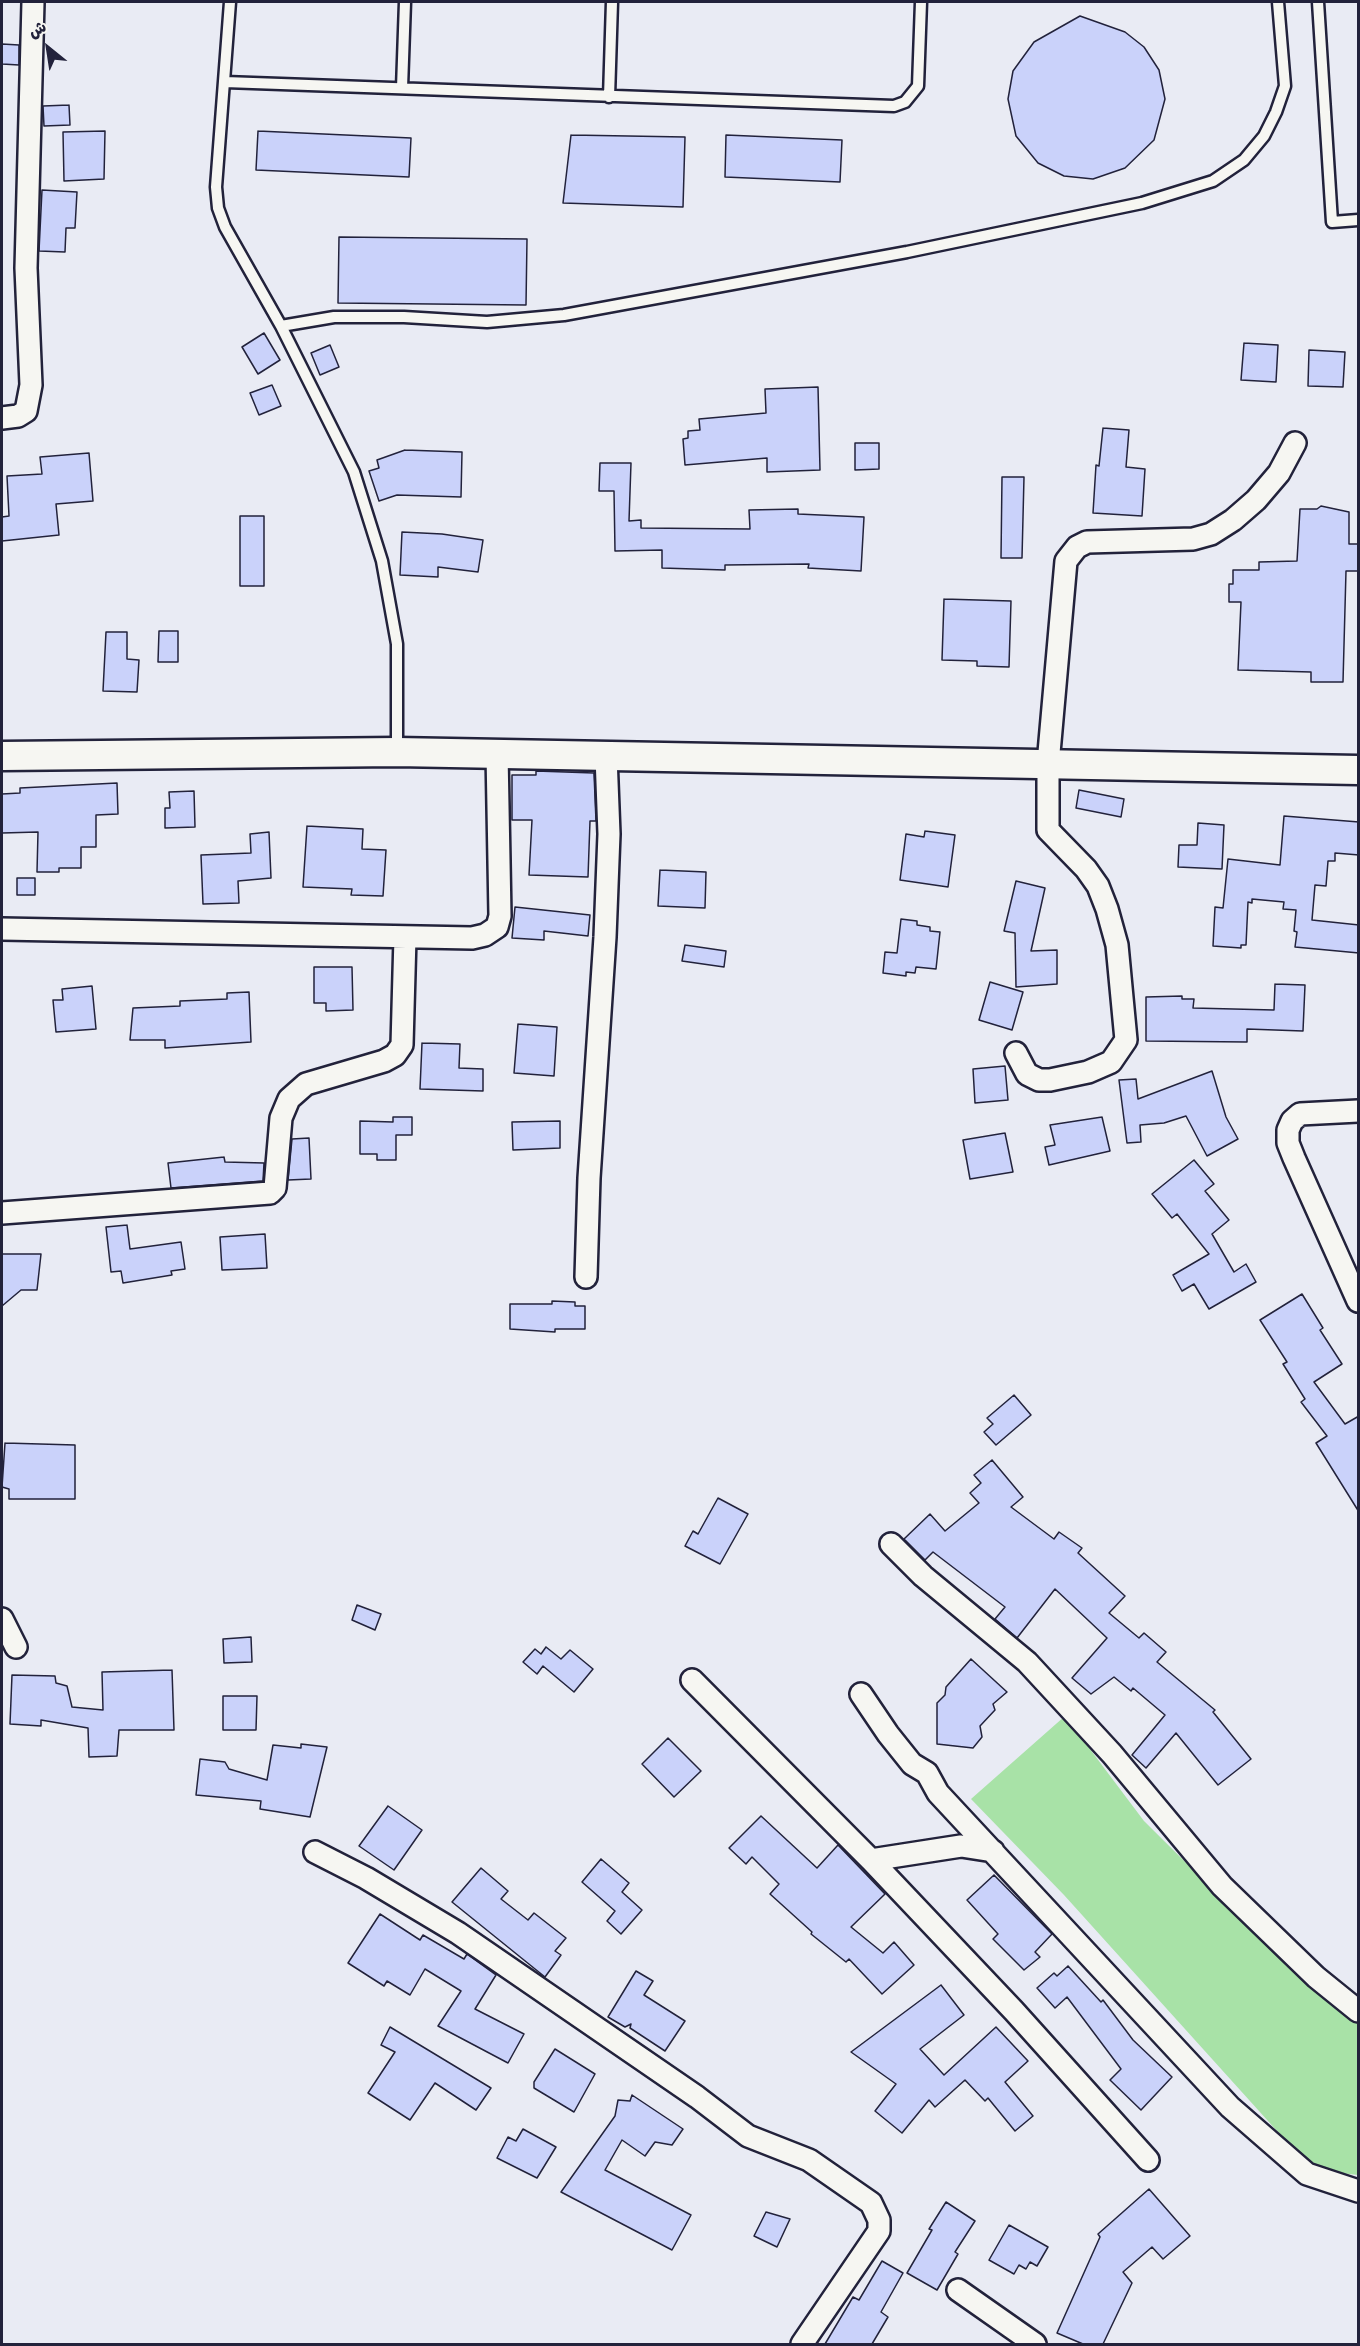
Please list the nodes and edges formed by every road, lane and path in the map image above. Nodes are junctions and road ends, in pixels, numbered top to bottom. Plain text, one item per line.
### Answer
1 (33, 2) edge
2 (230, 2) edge
3 (405, 2) edge
4 (612, 2) edge
5 (921, 2) edge
6 (1278, 2) edge
7 (1318, 2) edge
8 (225, 82) junction
9 (402, 88) junction
10 (609, 97) junction
11 (1359, 220) edge
12 (281, 326) junction
13 (2, 418) edge
14 (1295, 443) dead end
15 (397, 752) junction
16 (497, 753) junction
17 (2, 756) edge
18 (606, 756) junction
19 (1047, 764) junction
20 (1359, 770) edge
21 (2, 929) edge
22 (405, 936) junction
23 (1016, 1053) dead end
24 (1359, 1111) edge
25 (2, 1213) edge
26 (585, 1277) dead end
27 (1359, 1301) edge
28 (891, 1544) dead end
29 (2, 1619) edge
30 (16, 1647) dead end
31 (692, 1680) dead end
32 (861, 1694) dead end
33 (993, 1851) junction
34 (315, 1852) dead end
35 (871, 1860) junction
36 (1359, 2011) edge
37 (1148, 2160) dead end
38 (1359, 2191) edge
39 (958, 2290) dead end
40 (802, 2344) edge
41 (1035, 2344) edge

1 - 13 street
2 - 8 lane
3 - 9 lane
4 - 10 lane
5 - 10 lane
6 - 12 lane
7 - 11 lane
8 - 9 lane
8 - 12 lane
9 - 10 lane
12 - 15 lane
14 - 19 street
15 - 16 street
15 - 17 street
16 - 18 street
16 - 22 street
18 - 19 street
18 - 26 street
19 - 20 street
19 - 23 street
21 - 22 street
22 - 25 street
24 - 27 street
28 - 36 street
29 - 30 street
31 - 35 street
32 - 33 street
33 - 35 street
33 - 38 street
34 - 40 street
35 - 37 street
39 - 41 street

